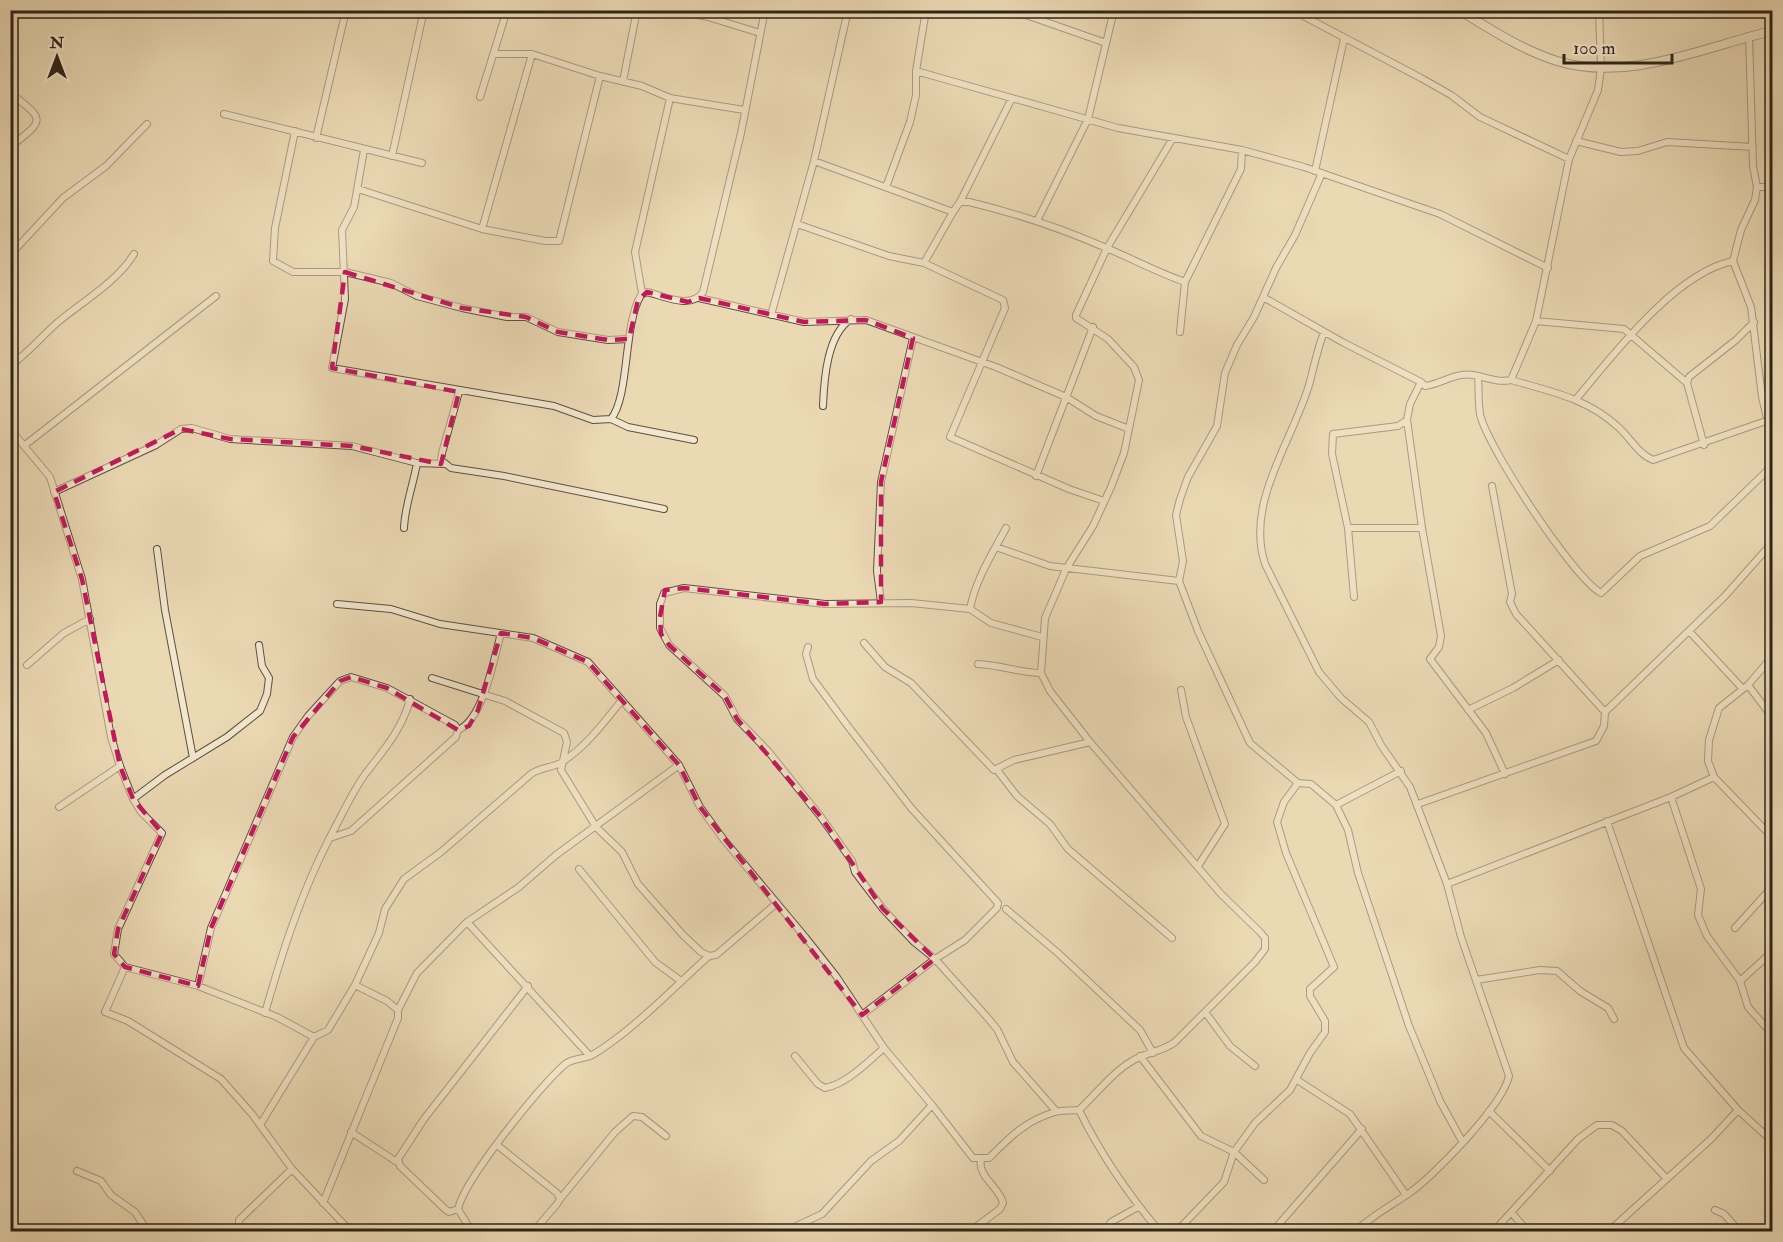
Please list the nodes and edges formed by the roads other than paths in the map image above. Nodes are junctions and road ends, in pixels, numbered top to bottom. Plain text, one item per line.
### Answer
1 (345, 10) edge
2 (424, 10) edge
3 (507, 10) edge
4 (637, 10) edge
5 (673, 10) edge
6 (765, 10) edge
7 (848, 10) edge
8 (926, 10) edge
9 (1004, 10) edge
10 (1114, 10) edge
11 (1292, 10) edge
12 (1459, 10) edge
13 (1599, 10) edge
14 (1030, 13) edge
15 (1773, 31) edge
16 (760, 33) junction
17 (1749, 36) junction
18 (1344, 39) junction
19 (1106, 43) junction
20 (496, 54) junction
21 (531, 54) junction
22 (1601, 68) junction
23 (916, 70) junction
24 (600, 76) junction
25 (623, 81) junction
26 (10, 93) edge
27 (480, 97) dead end
28 (670, 98) junction
29 (1012, 98) junction
30 (744, 110) junction
31 (224, 114) dead end
32 (1088, 119) junction
33 (147, 124) dead end
34 (295, 131) junction
35 (316, 138) junction
36 (1173, 138) junction
37 (1576, 141) junction
38 (10, 147) edge
39 (1753, 147) junction
40 (364, 150) junction
41 (1242, 150) junction
42 (392, 156) junction
43 (1569, 159) junction
44 (814, 161) junction
45 (422, 163) dead end
46 (1318, 172) junction
47 (886, 187) junction
48 (1757, 187) junction
49 (1773, 187) edge
50 (358, 189) junction
51 (960, 202) junction
52 (953, 212) junction
53 (1037, 221) junction
54 (797, 224) junction
55 (482, 229) junction
56 (1107, 248) junction
57 (134, 254) dead end
58 (10, 255) edge
59 (1733, 261) junction
60 (924, 263) junction
61 (1548, 268) junction
62 (345, 272) junction
63 (1185, 282) junction
64 (642, 293) dead end
65 (216, 296) dead end
66 (1263, 297) junction
67 (699, 298) junction
68 (771, 315) junction
69 (852, 319) junction
70 (1536, 321) junction
71 (1754, 322) junction
72 (1093, 327) junction
73 (1180, 332) dead end
74 (1324, 332) junction
75 (1631, 336) junction
76 (913, 338) junction
77 (629, 339) junction
78 (980, 363) junction
79 (10, 366) edge
80 (1478, 377) junction
81 (1511, 380) junction
82 (1422, 382) junction
83 (1687, 383) junction
84 (459, 392) junction
85 (1773, 394) edge
86 (1066, 397) junction
87 (1762, 397) junction
88 (1577, 399) junction
89 (823, 406) dead end
90 (611, 419) junction
91 (1407, 420) junction
92 (1766, 421) junction
93 (10, 429) edge
94 (1129, 429) junction
95 (1773, 439) edge
96 (694, 440) dead end
97 (25, 445) junction
98 (1704, 445) junction
99 (417, 463) junction
100 (444, 465) junction
101 (1773, 466) edge
102 (1036, 476) junction
103 (1492, 486) dead end
104 (54, 492) junction
105 (1104, 501) junction
106 (664, 509) dead end
107 (404, 528) dead end
108 (1006, 528) dead end
109 (1348, 528) junction
110 (1422, 528) junction
111 (1773, 543) edge
112 (996, 547) junction
113 (157, 549) dead end
114 (1066, 569) junction
115 (1179, 581) junction
116 (1354, 597) dead end
117 (881, 602) junction
118 (338, 604) dead end
119 (970, 609) junction
120 (90, 620) junction
121 (1689, 631) junction
122 (501, 633) junction
123 (1042, 638) junction
124 (864, 643) dead end
125 (259, 645) dead end
126 (808, 647) dead end
127 (1773, 657) edge
128 (1559, 660) junction
129 (978, 664) dead end
130 (27, 665) dead end
131 (1041, 673) junction
132 (432, 678) dead end
133 (1745, 686) junction
134 (1181, 690) dead end
135 (483, 695) junction
136 (410, 699) junction
137 (622, 700) junction
138 (1468, 710) junction
139 (1605, 712) junction
140 (1773, 717) edge
141 (458, 730) junction
142 (1090, 742) junction
143 (193, 758) junction
144 (560, 764) junction
145 (679, 765) junction
146 (120, 766) junction
147 (997, 770) junction
148 (1401, 771) junction
149 (1505, 774) junction
150 (1714, 777) junction
151 (1298, 783) junction
152 (1671, 797) junction
153 (133, 799) junction
154 (1418, 804) junction
155 (1336, 805) junction
156 (59, 807) dead end
157 (1607, 821) junction
158 (596, 828) junction
159 (1773, 837) edge
160 (330, 838) junction
161 (1198, 867) junction
162 (579, 869) dead end
163 (1447, 884) junction
164 (1773, 887) edge
165 (777, 903) junction
166 (1006, 909) dead end
167 (467, 922) junction
168 (1736, 928) dead end
169 (1172, 938) dead end
170 (709, 956) junction
171 (1771, 956) edge
172 (934, 959) junction
173 (125, 967) junction
174 (1476, 980) junction
175 (681, 981) junction
176 (1740, 981) junction
177 (355, 985) junction
178 (198, 986) junction
179 (528, 986) junction
180 (398, 1010) junction
181 (1205, 1012) junction
182 (265, 1013) junction
183 (862, 1015) junction
184 (1614, 1019) dead end
185 (1773, 1034) edge
186 (314, 1037) junction
187 (884, 1048) junction
188 (1153, 1053) junction
189 (590, 1056) junction
190 (795, 1056) dead end
191 (1140, 1056) junction
192 (1255, 1066) dead end
193 (1298, 1080) junction
194 (932, 1105) junction
195 (1079, 1110) junction
196 (1738, 1110) junction
197 (1489, 1111) junction
198 (1056, 1112) junction
199 (260, 1125) junction
200 (1362, 1129) junction
201 (351, 1132) junction
202 (666, 1136) dead end
203 (1462, 1141) junction
204 (1773, 1141) edge
205 (497, 1145) junction
206 (1234, 1152) junction
207 (981, 1160) junction
208 (397, 1162) junction
209 (292, 1169) junction
210 (77, 1171) dead end
211 (1550, 1172) junction
212 (1667, 1179) junction
213 (1264, 1180) dead end
214 (1406, 1195) junction
215 (560, 1199) junction
216 (322, 1203) junction
217 (1138, 1207) junction
218 (458, 1209) junction
219 (1715, 1210) dead end
220 (1512, 1213) junction
221 (1613, 1230) edge
222 (148, 1232) edge
223 (243, 1232) edge
224 (351, 1232) edge
225 (472, 1232) edge
226 (533, 1232) edge
227 (775, 1232) edge
228 (969, 1232) edge
229 (1105, 1232) edge
230 (1160, 1232) edge
231 (1176, 1232) edge
232 (1272, 1232) edge
233 (1354, 1232) edge
234 (1493, 1232) edge
235 (1528, 1232) edge
236 (1740, 1232) edge

1 - 35 street
2 - 42 street
3 - 20 street
4 - 25 street
5 - 16 street
6 - 16 street
7 - 44 street
8 - 23 street
9 - 14 street
10 - 19 street
11 - 18 street
12 - 22 street
13 - 22 street
14 - 19 street
15 - 17 street
16 - 30 street
17 - 22 street
17 - 39 street
18 - 43 street
18 - 46 street
19 - 32 street
20 - 21 street
20 - 27 street
21 - 24 street
21 - 55 street
22 - 37 street
23 - 29 street
23 - 47 street
24 - 25 street
24 - 55 street
25 - 28 street
26 - 38 street
28 - 30 street
28 - 64 street
29 - 32 street
29 - 51 street
30 - 67 street
31 - 34 street
32 - 36 street
32 - 53 street
33 - 58 street
34 - 35 street
34 - 62 street
35 - 40 street
36 - 41 street
36 - 56 street
37 - 39 street
37 - 43 street
39 - 48 street
40 - 42 street
40 - 50 street
41 - 46 street
41 - 63 street
42 - 45 street
43 - 61 street
44 - 47 street
44 - 54 street
46 - 61 street
46 - 66 street
47 - 52 street
48 - 49 street
48 - 59 street
50 - 55 street
50 - 62 street
51 - 52 street
51 - 53 street
52 - 60 street
53 - 56 street
54 - 60 street
54 - 68 street
56 - 63 street
56 - 72 street
57 - 79 street
59 - 71 street
59 - 75 street
60 - 78 street
61 - 70 street
62 - 77 street
62 - 84 street
63 - 73 street
65 - 97 street
66 - 74 street
66 - 115 street
67 - 68 street
67 - 77 street
68 - 69 street
69 - 76 street
69 - 89 street
70 - 75 street
70 - 81 street
71 - 83 street
71 - 87 street
72 - 86 street
72 - 94 street
74 - 82 street
74 - 148 street
75 - 83 street
75 - 88 street
76 - 78 street
76 - 117 street
77 - 90 street
78 - 86 street
78 - 102 street
80 - 81 street
80 - 82 street
80 - 101 street
81 - 88 street
82 - 91 street
83 - 98 street
84 - 90 street
84 - 100 street
85 - 87 street
86 - 94 street
86 - 102 street
87 - 92 street
88 - 98 street
90 - 96 street
91 - 109 street
91 - 110 street
92 - 95 street
92 - 98 street
93 - 97 street
94 - 105 street
97 - 104 street
99 - 100 street
99 - 104 street
99 - 107 street
100 - 106 street
102 - 105 street
103 - 128 street
104 - 120 street
105 - 114 street
108 - 112 street
109 - 110 street
109 - 116 street
110 - 138 street
111 - 121 street
112 - 114 street
112 - 119 street
113 - 143 street
114 - 115 street
114 - 123 street
115 - 151 street
117 - 119 street
117 - 172 street
118 - 122 street
119 - 123 street
120 - 130 street
120 - 146 street
121 - 133 street
121 - 139 street
122 - 135 street
122 - 137 street
123 - 131 street
124 - 147 street
125 - 143 street
126 - 172 street
127 - 133 street
128 - 138 street
128 - 139 street
129 - 131 street
131 - 142 street
132 - 135 street
133 - 140 street
133 - 150 street
134 - 161 street
135 - 141 street
135 - 144 street
136 - 141 street
136 - 160 street
136 - 178 street
137 - 144 street
137 - 145 street
138 - 149 street
139 - 149 street
141 - 160 street
142 - 147 street
142 - 161 street
143 - 153 street
144 - 158 street
144 - 177 street
145 - 158 street
145 - 165 street
146 - 153 street
146 - 156 street
147 - 169 street
148 - 154 street
148 - 155 street
149 - 154 street
150 - 152 street
150 - 159 street
151 - 155 street
151 - 193 street
152 - 157 street
152 - 176 street
153 - 173 street
154 - 163 street
155 - 203 street
157 - 163 street
157 - 196 street
158 - 167 street
158 - 170 street
160 - 182 street
161 - 181 street
162 - 175 street
163 - 174 street
164 - 168 street
165 - 170 street
165 - 183 street
166 - 188 street
167 - 179 street
167 - 180 street
170 - 175 street
171 - 176 street
172 - 183 street
172 - 198 street
173 - 178 street
173 - 199 street
174 - 184 street
174 - 197 street
175 - 189 street
176 - 185 street
177 - 180 street
177 - 186 street
178 - 182 street
179 - 189 street
179 - 208 street
180 - 201 street
181 - 188 street
181 - 192 street
182 - 186 street
183 - 187 street
186 - 199 street
187 - 190 street
187 - 194 street
188 - 191 street
189 - 205 street
191 - 195 street
191 - 206 street
193 - 200 street
193 - 206 street
194 - 207 street
194 - 227 street
195 - 198 street
195 - 217 street
196 - 204 street
196 - 212 street
197 - 203 street
197 - 211 street
198 - 207 street
199 - 209 street
200 - 214 street
200 - 232 street
201 - 208 street
201 - 216 street
202 - 215 street
203 - 214 street
205 - 215 street
205 - 218 street
206 - 213 street
206 - 231 street
207 - 228 street
208 - 218 street
209 - 216 street
209 - 223 street
210 - 222 street
211 - 212 street
211 - 220 street
212 - 221 street
214 - 233 street
215 - 226 street
216 - 224 street
217 - 229 street
217 - 230 street
218 - 225 street
219 - 236 street
220 - 234 street
220 - 235 street

